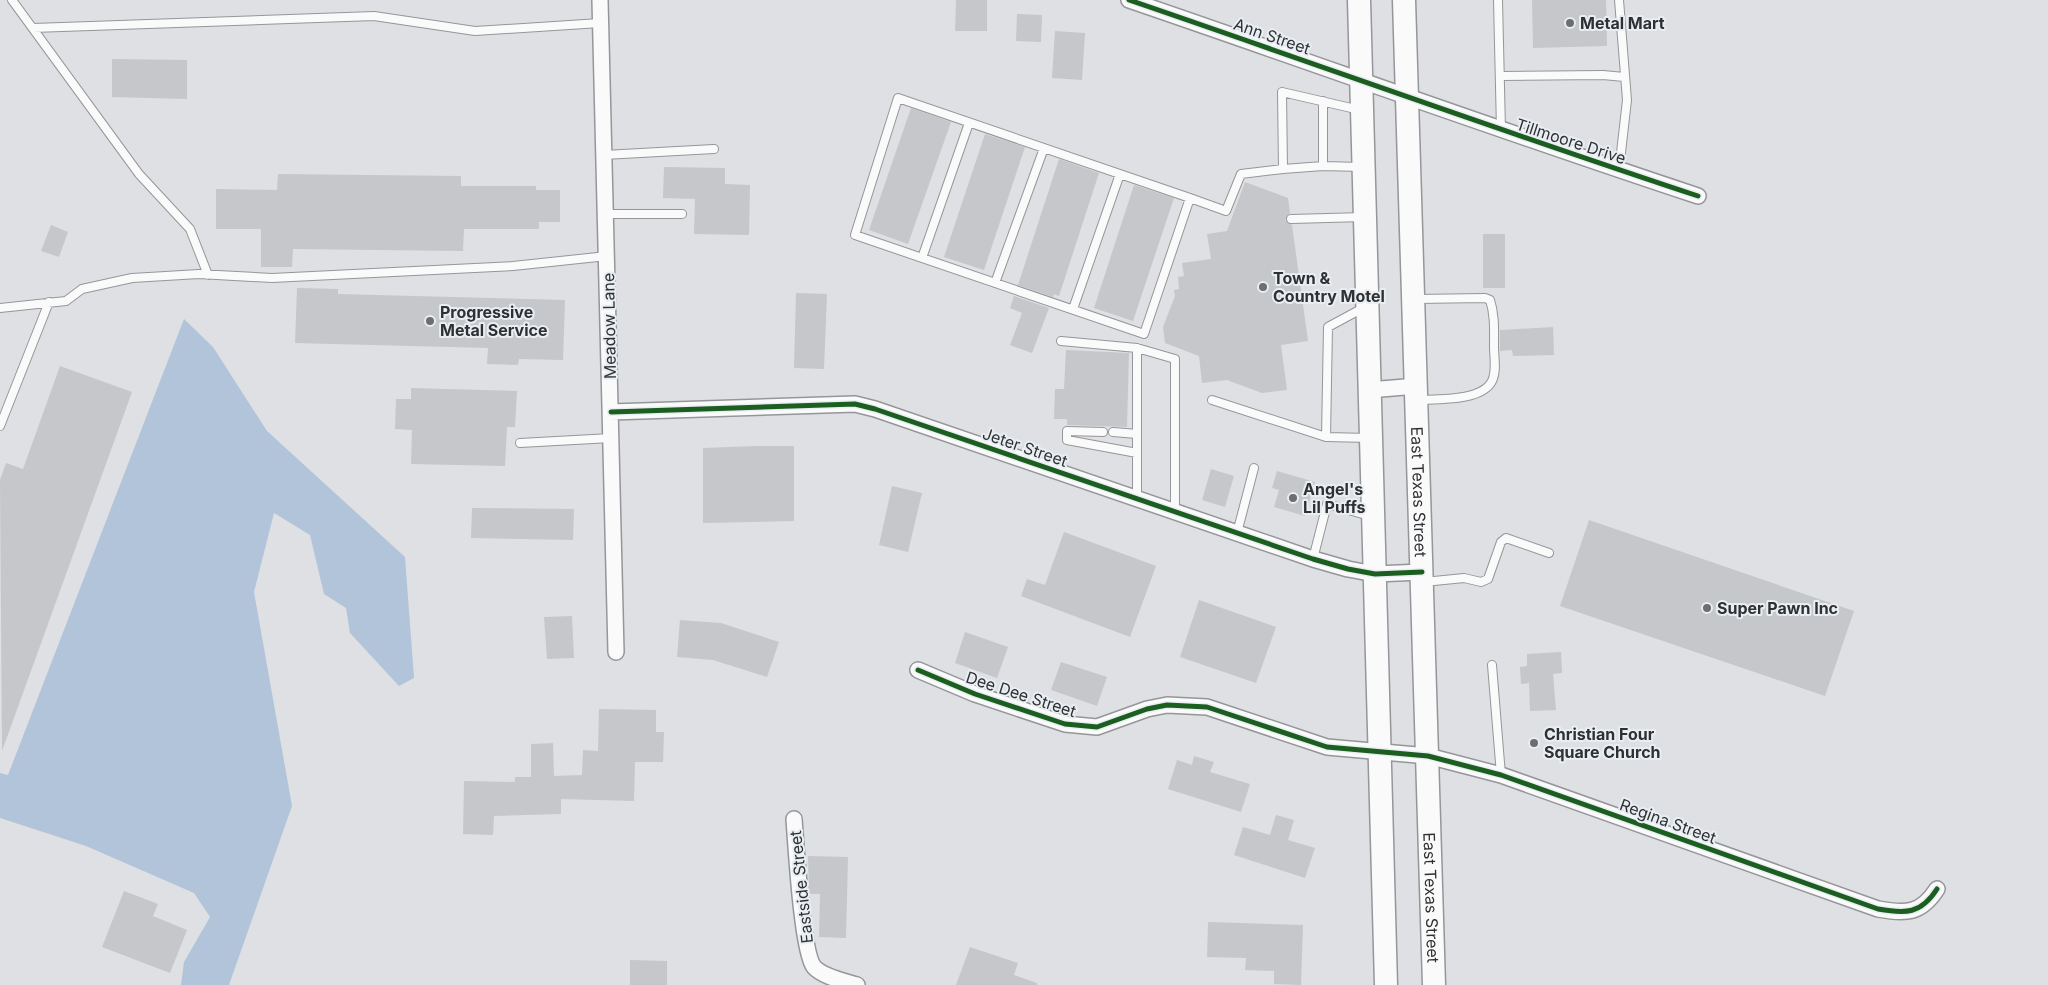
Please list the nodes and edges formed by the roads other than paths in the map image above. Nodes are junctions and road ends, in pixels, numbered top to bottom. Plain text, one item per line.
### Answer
1 (12, 0) edge
2 (600, 0) edge
3 (1129, 0) edge
4 (1360, 0) edge
5 (1404, 0) edge
6 (1498, 0) edge
7 (1619, 0) edge
8 (600, 23) junction
9 (33, 28) junction
10 (1501, 76) junction
11 (1624, 77) junction
12 (1362, 80) junction
13 (1408, 97) junction
14 (1323, 102) junction
15 (1362, 111) junction
16 (970, 123) junction
17 (1500, 130) junction
18 (1044, 148) junction
19 (714, 149) dead end
20 (604, 155) junction
21 (1323, 166) junction
22 (1364, 167) junction
23 (1283, 169) junction
24 (1618, 170) junction
25 (1120, 174) junction
26 (1698, 196) dead end
27 (1190, 198) junction
28 (606, 214) junction
29 (682, 214) dead end
30 (1365, 217) junction
31 (1291, 219) dead end
32 (608, 256) junction
33 (922, 258) junction
34 (208, 275) junction
35 (995, 283) junction
36 (1414, 299) junction
37 (49, 302) junction
38 (1367, 306) junction
39 (0, 308) edge
40 (1073, 309) junction
41 (1061, 341) dead end
42 (1137, 348) junction
43 (1369, 390) junction
44 (1417, 393) junction
45 (1212, 400) dead end
46 (611, 412) junction
47 (0, 426) edge
48 (1103, 432) dead end
49 (1113, 432) dead end
50 (1137, 434) junction
51 (1326, 437) junction
52 (611, 438) junction
53 (1370, 438) junction
54 (520, 442) dead end
55 (1137, 452) junction
56 (1254, 468) dead end
57 (1137, 498) junction
58 (1174, 512) junction
59 (1372, 516) junction
60 (1237, 533) junction
61 (1549, 553) dead end
62 (1313, 559) junction
63 (1375, 574) junction
64 (1422, 577) junction
65 (616, 652) dead end
66 (1492, 665) dead end
67 (918, 670) dead end
68 (1379, 752) junction
69 (1428, 756) junction
70 (1501, 775) junction
71 (794, 819) dead end
72 (1937, 888) dead end
73 (856, 985) edge
74 (1386, 985) edge
75 (1434, 985) edge

1 - 9 lane
2 - 8 street, Meadow Lane
3 - 12 street, Ann Street
4 - 12 main road
5 - 13 main road, East Texas Street
6 - 10 lane
7 - 11 lane
8 - 9 lane
8 - 20 street, Meadow Lane
9 - 34 lane
10 - 11 lane
10 - 17 lane
11 - 24 lane
12 - 13 street, Ann Street
12 - 15 main road
13 - 17 street, Tillmoore Drive
13 - 36 main road, East Texas Street
14 - 15 lane
14 - 21 lane
14 - 23 lane
15 - 22 main road
16 - 18 lane
16 - 33 lane
16 - 33 lane
17 - 24 street, Tillmoore Drive
18 - 25 lane
18 - 35 lane
19 - 20 lane
20 - 28 street, Meadow Lane
21 - 22 lane
21 - 23 lane
22 - 30 main road
23 - 27 lane
24 - 26 street, Tillmoore Drive
25 - 27 lane
25 - 40 lane
27 - 40 lane
28 - 29 lane
28 - 32 street, Meadow Lane
30 - 31 lane
30 - 38 main road
32 - 34 lane
32 - 46 street, Meadow Lane
33 - 35 lane
34 - 37 lane
35 - 40 lane
36 - 44 main road, East Texas Street
36 - 44 lane
37 - 39 lane
37 - 47 lane
38 - 43 main road
38 - 51 lane
41 - 42 lane
42 - 50 lane
42 - 58 lane
43 - 44 street
43 - 53 main road
44 - 64 main road, East Texas Street
45 - 51 lane
46 - 52 street, Meadow Lane
46 - 57 street, Jeter Street
48 - 55 lane
49 - 50 lane
50 - 55 lane
51 - 53 lane
52 - 54 lane
52 - 65 street, Meadow Lane
53 - 59 main road
55 - 57 lane
56 - 60 lane
57 - 58 street, Jeter Street
58 - 60 street, Jeter Street
59 - 62 lane
59 - 63 main road
60 - 62 street, Jeter Street
61 - 64 lane
62 - 63 street, Jeter Street
63 - 64 street, Jeter Street
63 - 68 main road
64 - 69 main road, East Texas Street
66 - 70 lane
67 - 68 street, Dee Dee Street
68 - 69 street, Regina Street
68 - 74 main road
69 - 70 street, Regina Street
69 - 75 main road, East Texas Street
70 - 72 street, Regina Street
71 - 73 street, Eastside Street

